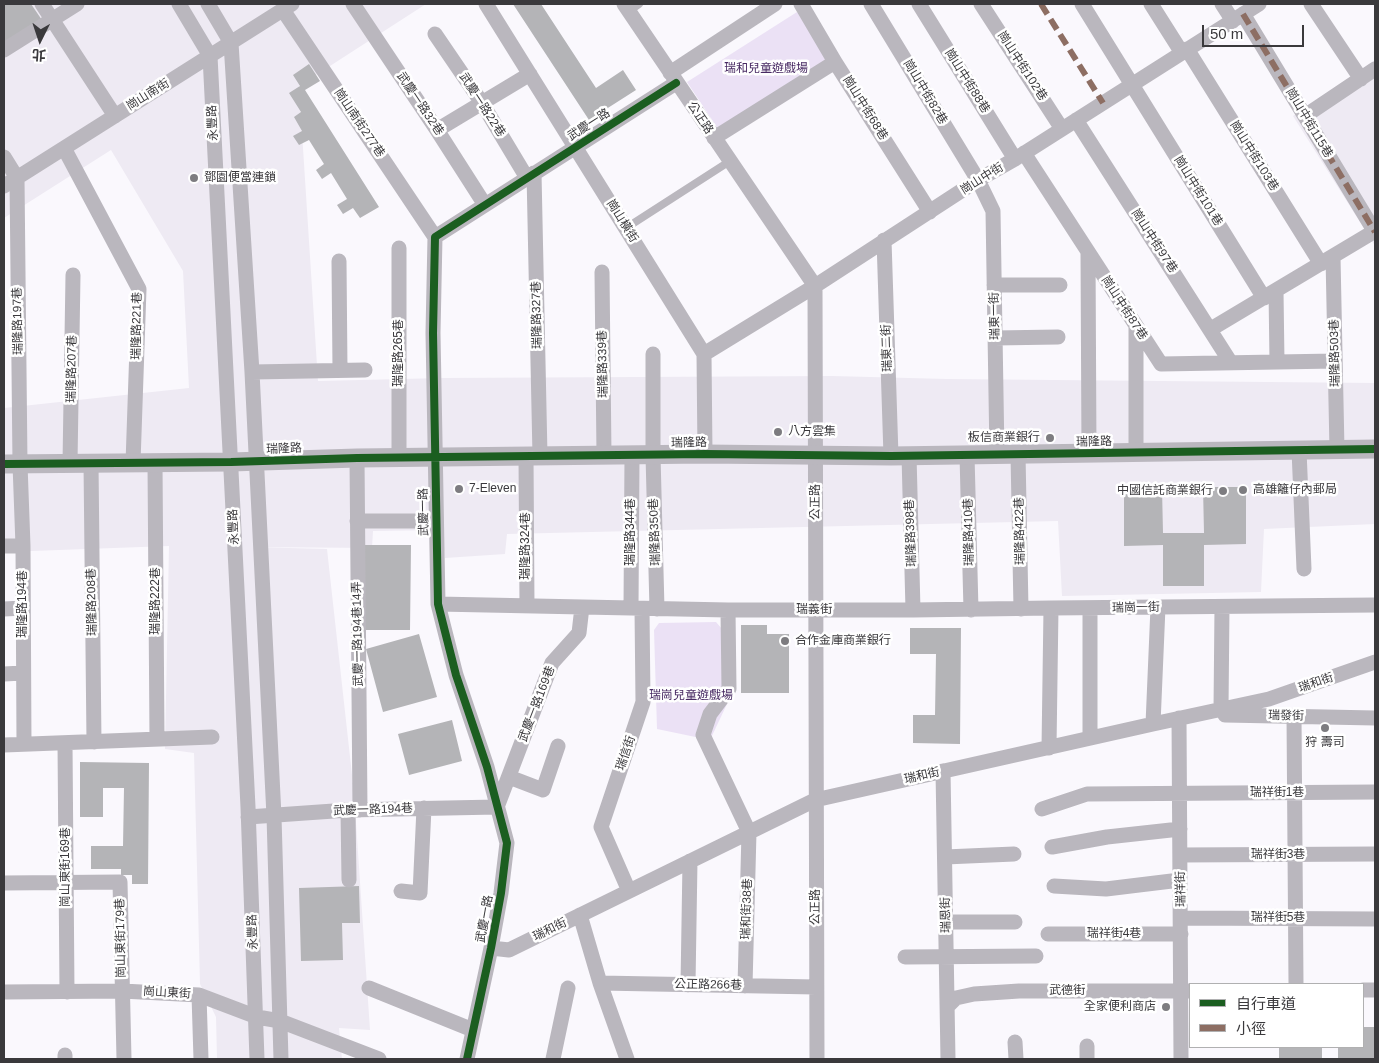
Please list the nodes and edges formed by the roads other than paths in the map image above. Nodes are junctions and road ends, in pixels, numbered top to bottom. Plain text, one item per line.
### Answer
1 (42, 4) edge
2 (78, 4) edge
3 (179, 4) edge
4 (208, 4) edge
5 (353, 4) edge
6 (486, 4) edge
7 (775, 4) edge
8 (802, 4) edge
9 (871, 4) edge
10 (919, 4) edge
11 (981, 4) edge
12 (1082, 4) edge
13 (1151, 4) edge
14 (1222, 4) edge
15 (1259, 4) edge
16 (1311, 4) edge
17 (631, 6) edge
18 (287, 7) edge
19 (1238, 17) junction
20 (52, 20) junction
21 (435, 34) dead end
22 (231, 43) junction
23 (4, 50) edge
24 (1184, 51) junction
25 (210, 56) junction
26 (835, 62) junction
27 (1375, 69) edge
28 (530, 74) junction
29 (673, 78) junction
30 (1361, 79) junction
31 (1132, 84) junction
32 (482, 103) junction
33 (115, 116) junction
34 (1305, 116) junction
35 (1076, 120) junction
36 (1062, 129) junction
37 (437, 130) junction
38 (714, 138) junction
39 (576, 147) junction
40 (64, 148) junction
41 (1019, 156) junction
42 (4, 157) edge
43 (730, 161) junction
44 (530, 176) junction
45 (978, 180) junction
46 (10, 182) edge
47 (485, 205) junction
48 (930, 212) junction
49 (626, 228) junction
50 (1375, 231) edge
51 (435, 236) junction
52 (884, 240) junction
53 (398, 248) dead end
54 (1088, 252) junction
55 (1327, 260) junction
56 (339, 261) dead end
57 (602, 272) dead end
58 (73, 275) dead end
59 (994, 285) junction
60 (1060, 285) dead end
61 (815, 286) junction
62 (1270, 294) junction
63 (1136, 326) junction
64 (1211, 330) junction
65 (1058, 337) dead end
66 (995, 338) junction
67 (653, 354) dead end
68 (704, 354) junction
69 (1335, 361) junction
70 (1277, 362) junction
71 (1231, 363) junction
72 (340, 370) junction
73 (365, 370) dead end
74 (252, 372) junction
75 (1375, 449) edge
76 (1299, 450) junction
77 (1338, 450) junction
78 (1089, 453) junction
79 (1136, 453) junction
80 (705, 454) junction
81 (816, 454) junction
82 (1018, 454) junction
83 (604, 455) junction
84 (632, 455) junction
85 (653, 455) junction
86 (900, 455) junction
87 (967, 455) junction
88 (996, 455) junction
89 (533, 456) junction
90 (435, 457) junction
91 (356, 458) junction
92 (400, 458) junction
93 (256, 461) junction
94 (231, 462) junction
95 (70, 463) junction
96 (91, 463) junction
97 (133, 463) junction
98 (155, 463) junction
99 (12, 464) edge
100 (357, 521) junction
101 (436, 521) junction
102 (4, 546) edge
103 (23, 546) junction
104 (1304, 569) dead end
105 (438, 604) junction
106 (1375, 605) edge
107 (527, 606) junction
108 (582, 607) junction
109 (1222, 607) junction
110 (23, 608) junction
111 (636, 608) junction
112 (1051, 608) junction
113 (1090, 608) junction
114 (1158, 608) junction
115 (4, 609) edge
116 (657, 609) junction
117 (1022, 609) junction
118 (728, 610) junction
119 (816, 610) junction
120 (913, 610) junction
121 (971, 610) junction
122 (1375, 662) edge
123 (23, 673) junction
124 (4, 674) edge
125 (1221, 709) junction
126 (1196, 714) junction
127 (1294, 716) junction
128 (1179, 718) junction
129 (1375, 718) edge
130 (1153, 724) junction
131 (212, 737) dead end
132 (1090, 738) junction
133 (157, 740) junction
134 (94, 742) junction
135 (65, 743) junction
136 (24, 744) junction
137 (4, 745) edge
138 (558, 746) dead end
139 (1049, 748) junction
140 (943, 771) junction
141 (509, 777) junction
142 (1375, 792) edge
143 (1294, 793) junction
144 (1180, 794) junction
145 (815, 800) junction
146 (497, 807) junction
147 (424, 808) junction
148 (354, 810) junction
149 (1042, 810) dead end
150 (274, 816) junction
151 (248, 817) junction
152 (1180, 829) junction
153 (749, 832) junction
154 (1052, 847) dead end
155 (1014, 854) dead end
156 (1375, 854) edge
157 (1180, 855) junction
158 (1294, 855) junction
159 (945, 857) junction
160 (690, 861) junction
161 (349, 880) dead end
162 (1180, 880) junction
163 (66, 882) junction
164 (4, 883) edge
165 (1054, 886) dead end
166 (401, 891) dead end
167 (629, 891) junction
168 (580, 915) junction
169 (1296, 918) junction
170 (1375, 919) edge
171 (946, 922) junction
172 (1015, 922) dead end
173 (1181, 926) junction
174 (1048, 934) dead end
175 (492, 948) junction
176 (947, 956) junction
177 (1036, 956) dead end
178 (905, 957) dead end
179 (600, 983) junction
180 (1296, 983) edge
181 (688, 985) junction
182 (745, 986) junction
183 (816, 987) junction
184 (369, 988) dead end
185 (568, 988) dead end
186 (122, 991) junction
187 (1186, 991) edge
188 (4, 992) edge
189 (67, 992) junction
190 (199, 995) junction
191 (948, 1006) junction
192 (257, 1018) junction
193 (280, 1021) junction
194 (473, 1030) junction
195 (1015, 1042) dead end
196 (124, 1059) edge
197 (201, 1059) edge
198 (258, 1059) edge
199 (281, 1059) edge
200 (379, 1059) edge
201 (467, 1059) edge
202 (553, 1059) edge
203 (627, 1059) edge
204 (817, 1059) edge
205 (948, 1059) edge
206 (1016, 1059) edge
207 (1181, 1059) edge

1 - 20 street
2 - 20 street
3 - 25 street, 永豐路
4 - 22 street, 永豐路
5 - 37 street, 武慶一路32巷
6 - 28 street, 崗山橫街
7 - 29 street, 武慶一路
8 - 26 street, 崗山中街68巷
9 - 45 street, 崗山中街82巷
10 - 41 street, 崗山中街88巷
11 - 36 street, 崗山中街102巷
12 - 31 street, 崗山中街101巷
13 - 24 street, 崗山中街103巷
14 - 19 street, 崗山中街115巷
15 - 19 street, 崗山中街
16 - 30 street
17 - 29 street, 公正路
18 - 22 street, 崗山南街
18 - 51 street, 崗山南街277巷
19 - 24 street, 崗山中街
19 - 34 street, 崗山中街115巷
20 - 23 street
20 - 33 street
21 - 32 street, 武慶一路22巷
22 - 25 street, 崗山南街
22 - 74 street, 永豐路
24 - 31 street, 崗山中街
24 - 55 street, 崗山中街103巷
25 - 33 street, 崗山南街
25 - 94 street, 永豐路
26 - 38 street
26 - 48 street, 崗山中街68巷
27 - 30 street
28 - 32 street
28 - 39 street, 崗山橫街
29 - 38 street, 公正路
29 - 39 street, 武慶一路
30 - 34 street
31 - 35 street, 崗山中街
31 - 62 street, 崗山中街101巷
32 - 37 street
32 - 44 street, 武慶一路22巷
33 - 40 street, 崗山南街
34 - 50 street, 崗山中街115巷
35 - 36 street, 崗山中街
35 - 64 street, 崗山中街97巷
36 - 41 street, 崗山中街
37 - 47 street, 武慶一路32巷
38 - 43 street, 公正路
39 - 44 street, 武慶一路
39 - 49 street, 崗山橫街
40 - 46 street, 崗山南街
40 - 97 street, 瑞隆路221巷
41 - 45 street, 崗山中街
41 - 54 street, 崗山中街87巷
42 - 46 street
43 - 49 lane
43 - 61 street, 公正路
44 - 47 street, 武慶一路
44 - 89 street, 瑞隆路327巷
45 - 48 street, 崗山中街
45 - 59 street, 瑞東一街
46 - 99 street, 瑞隆路197巷
47 - 51 street, 武慶一路
48 - 52 street, 崗山中街
49 - 68 street, 崗山橫街
50 - 55 street
51 - 90 street, 武慶一路
52 - 61 street, 崗山中街
52 - 86 street, 瑞東二街
53 - 92 street, 瑞隆路265巷
54 - 63 street, 崗山中街87巷
54 - 78 street
55 - 62 street
55 - 69 street, 瑞隆路503巷
56 - 72 street
57 - 83 street, 瑞隆路339巷
58 - 95 street, 瑞隆路207巷
59 - 60 street
59 - 66 street, 瑞東一街
61 - 68 street, 崗山中街
61 - 81 street, 公正路
62 - 64 street
62 - 70 street
63 - 71 street, 崗山中街87巷
63 - 79 street
64 - 71 street, 崗山中街97巷
65 - 66 street
66 - 88 street, 瑞東一街
67 - 85 street, 瑞隆路350巷
68 - 80 street
69 - 70 street, 崗山中街87巷
69 - 77 street, 瑞隆路503巷
70 - 71 street, 崗山中街87巷
72 - 73 street
72 - 74 street
74 - 93 street, 永豐路
75 - 77 street, 瑞隆路
76 - 77 street, 瑞隆路
76 - 79 street, 瑞隆路
76 - 104 street
78 - 79 street, 瑞隆路
78 - 82 street, 瑞隆路
80 - 81 street, 瑞隆路
80 - 85 street, 瑞隆路
81 - 86 street, 瑞隆路
81 - 119 street, 公正路
82 - 88 street, 瑞隆路
82 - 117 street, 瑞隆路422巷
83 - 84 street, 瑞隆路
83 - 89 street, 瑞隆路
84 - 85 street, 瑞隆路
84 - 111 street, 瑞隆路344巷
85 - 116 street, 瑞隆路350巷
86 - 87 street, 瑞隆路
86 - 120 street, 瑞隆路398巷
87 - 88 street, 瑞隆路
87 - 121 street, 瑞隆路410巷
89 - 90 street, 瑞隆路
89 - 107 street, 瑞隆路324巷
90 - 92 street, 瑞隆路
90 - 101 street, 武慶一路
91 - 92 street, 瑞隆路
91 - 93 street, 瑞隆路
91 - 100 street, 武慶一路194巷14弄
93 - 94 street, 瑞隆路
93 - 150 street, 永豐路
94 - 98 street, 瑞隆路
94 - 151 street, 永豐路
95 - 96 street, 瑞隆路
95 - 99 street, 瑞隆路
96 - 97 street, 瑞隆路
96 - 134 street, 瑞隆路208巷
97 - 98 street, 瑞隆路
98 - 133 street, 瑞隆路222巷
99 - 103 street, 瑞隆路194巷
100 - 101 street
100 - 148 street, 武慶一路194巷14弄
101 - 105 street, 武慶一路
102 - 103 street
103 - 110 street, 瑞隆路194巷
105 - 107 street, 瑞義街
105 - 146 street, 武慶一路
106 - 109 street, 瑞崗一街
107 - 108 street, 瑞義街
108 - 111 street, 瑞義街
108 - 141 street, 武慶一路169巷
109 - 114 street, 瑞崗一街
109 - 125 street
110 - 115 street
110 - 123 street, 瑞隆路194巷
111 - 116 street, 瑞義街
111 - 167 street, 瑞信街
112 - 113 street, 瑞崗一街
112 - 117 street, 瑞義街
112 - 139 street
113 - 114 street, 瑞崗一街
113 - 132 street
114 - 130 street
116 - 118 street, 瑞義街
117 - 121 street, 瑞義街
118 - 119 street, 瑞義街
118 - 153 street
119 - 120 street, 瑞義街
119 - 145 street, 公正路
120 - 121 street, 瑞義街
122 - 125 street, 瑞和街
123 - 124 street
123 - 136 street, 瑞隆路194巷
125 - 126 street, 瑞和街
126 - 127 street, 瑞發街
126 - 128 street, 瑞和街
127 - 129 street, 瑞發街
127 - 143 street
128 - 130 street, 瑞和街
128 - 144 street, 瑞祥街
130 - 132 street, 瑞和街
131 - 133 street
132 - 139 street, 瑞和街
133 - 134 street
134 - 135 street
135 - 136 street
135 - 163 street, 崗山東街169巷
136 - 137 street
138 - 141 street
139 - 140 street, 瑞和街
140 - 145 street, 瑞和街
140 - 159 street, 瑞恩街
141 - 146 street, 武慶一路169巷
142 - 143 street, 瑞祥街1巷
143 - 144 street, 瑞祥街1巷
143 - 158 street
144 - 149 street, 瑞祥街1巷
144 - 152 street, 瑞祥街
145 - 153 street, 瑞和街
145 - 183 street, 公正路
146 - 147 street, 武慶一路194巷
146 - 175 street, 武慶一路
147 - 148 street, 武慶一路194巷
147 - 166 street
148 - 150 street, 武慶一路194巷
148 - 161 street, 武慶一路194巷14弄
150 - 151 street, 武慶一路194巷
150 - 193 street, 永豐路
151 - 192 street, 永豐路
152 - 154 street
152 - 157 street, 瑞祥街
153 - 160 street, 瑞和街
153 - 182 street, 瑞和街38巷
155 - 159 street
156 - 158 street, 瑞祥街3巷
157 - 158 street, 瑞祥街3巷
157 - 162 street, 瑞祥街
158 - 169 street
159 - 171 street, 瑞恩街
160 - 167 street, 瑞和街
160 - 181 street
162 - 165 street
162 - 173 street, 瑞祥街
163 - 164 street, 崗山東街179巷
163 - 186 street, 崗山東街179巷
163 - 189 street, 崗山東街169巷
167 - 168 street, 瑞和街
168 - 175 street, 瑞和街
168 - 179 street
169 - 170 street, 瑞祥街5巷
169 - 173 street, 瑞祥街5巷
169 - 180 street
171 - 172 street
171 - 176 street, 瑞恩街
173 - 174 street, 瑞祥街4巷
173 - 187 street, 瑞祥街
175 - 194 street, 武慶一路
176 - 177 street
176 - 178 street
176 - 191 street, 瑞恩街
179 - 181 street, 公正路266巷
179 - 203 street
181 - 182 street, 公正路266巷
182 - 183 street, 公正路266巷
183 - 204 street, 公正路
184 - 194 street
185 - 202 street
186 - 189 street, 崗山東街
186 - 190 street, 崗山東街
186 - 196 street
187 - 191 street, 武德街
187 - 207 street, 瑞祥街
188 - 189 street, 崗山東街
190 - 192 street, 崗山東街
190 - 197 street
191 - 205 street, 瑞恩街
192 - 193 street, 崗山東街
192 - 198 street, 永豐路
193 - 199 street, 永豐路
193 - 200 street, 崗山東街
194 - 201 street, 武慶一路
195 - 206 street

